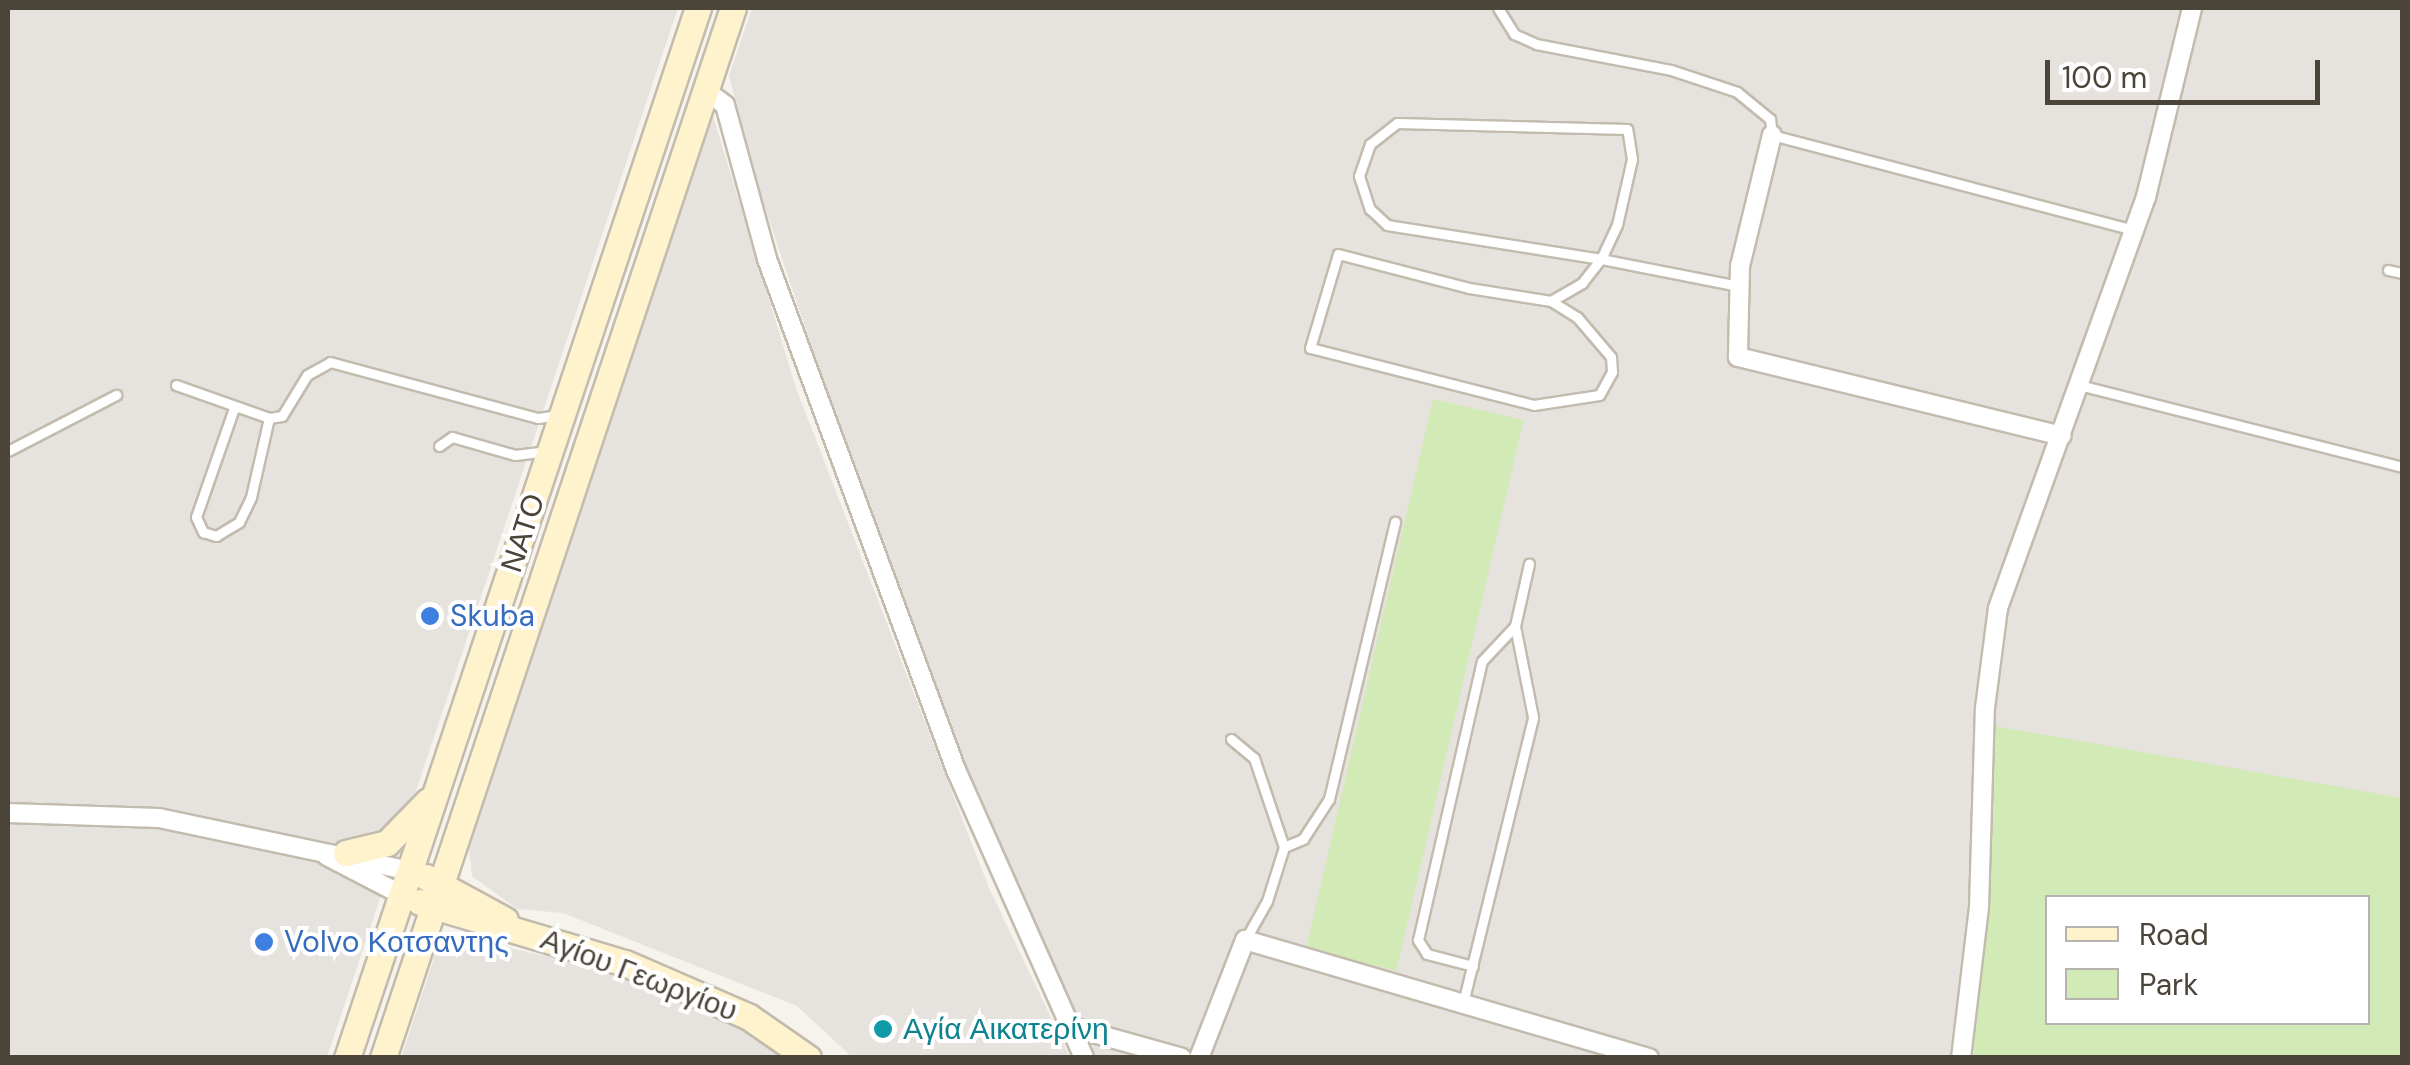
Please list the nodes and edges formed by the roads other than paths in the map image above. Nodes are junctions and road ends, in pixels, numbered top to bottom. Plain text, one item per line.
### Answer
1 (733, 8) edge
2 (1498, 8) edge
3 (2192, 8) edge
4 (691, 13) edge
5 (724, 33) junction
6 (705, 90) junction
7 (1772, 136) junction
8 (2134, 230) junction
9 (1601, 259) junction
10 (2388, 270) dead end
11 (2402, 274) edge
12 (1739, 286) junction
13 (1551, 301) junction
14 (2079, 384) junction
15 (176, 385) dead end
16 (116, 394) dead end
17 (234, 408) junction
18 (562, 415) junction
19 (268, 418) junction
20 (2060, 436) junction
21 (439, 446) dead end
22 (552, 446) junction
23 (8, 451) edge
24 (2402, 467) edge
25 (1396, 522) dead end
26 (1529, 564) dead end
27 (1515, 626) junction
28 (1231, 739) dead end
29 (437, 789) junction
30 (8, 812) edge
31 (309, 846) junction
32 (1284, 847) junction
33 (346, 853) junction
34 (442, 882) junction
35 (406, 883) junction
36 (433, 907) junction
37 (517, 929) junction
38 (1246, 940) junction
39 (1472, 966) junction
40 (1463, 1004) junction
41 (1072, 1028) junction
42 (347, 1058) edge
43 (383, 1058) edge
44 (808, 1058) edge
45 (1084, 1058) edge
46 (1182, 1058) edge
47 (1199, 1058) edge
48 (1649, 1058) edge
49 (1961, 1058) edge

1 - 5 main road, ΝΑΤΟ
2 - 7 lane
3 - 8 street
4 - 5 street
4 - 18 main road, ΝΑΤΟ
5 - 6 main road, ΝΑΤΟ
6 - 34 main road, ΝΑΤΟ
6 - 41 street
7 - 8 lane
7 - 12 street
8 - 14 street
9 - 9 lane
9 - 12 lane
9 - 13 lane
10 - 11 lane
12 - 20 street
13 - 13 lane
14 - 20 street
14 - 24 lane
15 - 17 lane
16 - 23 lane
17 - 19 lane
17 - 19 lane
18 - 19 lane
18 - 22 main road, ΝΑΤΟ
20 - 49 street
21 - 22 lane
22 - 29 main road, ΝΑΤΟ
25 - 32 lane
26 - 27 lane
27 - 39 lane
27 - 39 lane
28 - 32 lane
29 - 33 main road
29 - 35 main road, ΝΑΤΟ
30 - 31 street
31 - 33 street
31 - 35 street
32 - 38 lane
33 - 35 street
34 - 35 main road, Αγίου Γεωργίου
34 - 36 main road, ΝΑΤΟ
34 - 37 main road, Αγίου Γεωργίου
35 - 36 main road, Αγίου Γεωργίου
35 - 42 main road, ΝΑΤΟ
36 - 37 main road, Αγίου Γεωργίου
36 - 43 main road, ΝΑΤΟ
37 - 44 main road, Αγίου Γεωργίου
38 - 40 street
38 - 47 street
39 - 40 lane
40 - 48 street
41 - 45 street
41 - 46 street

